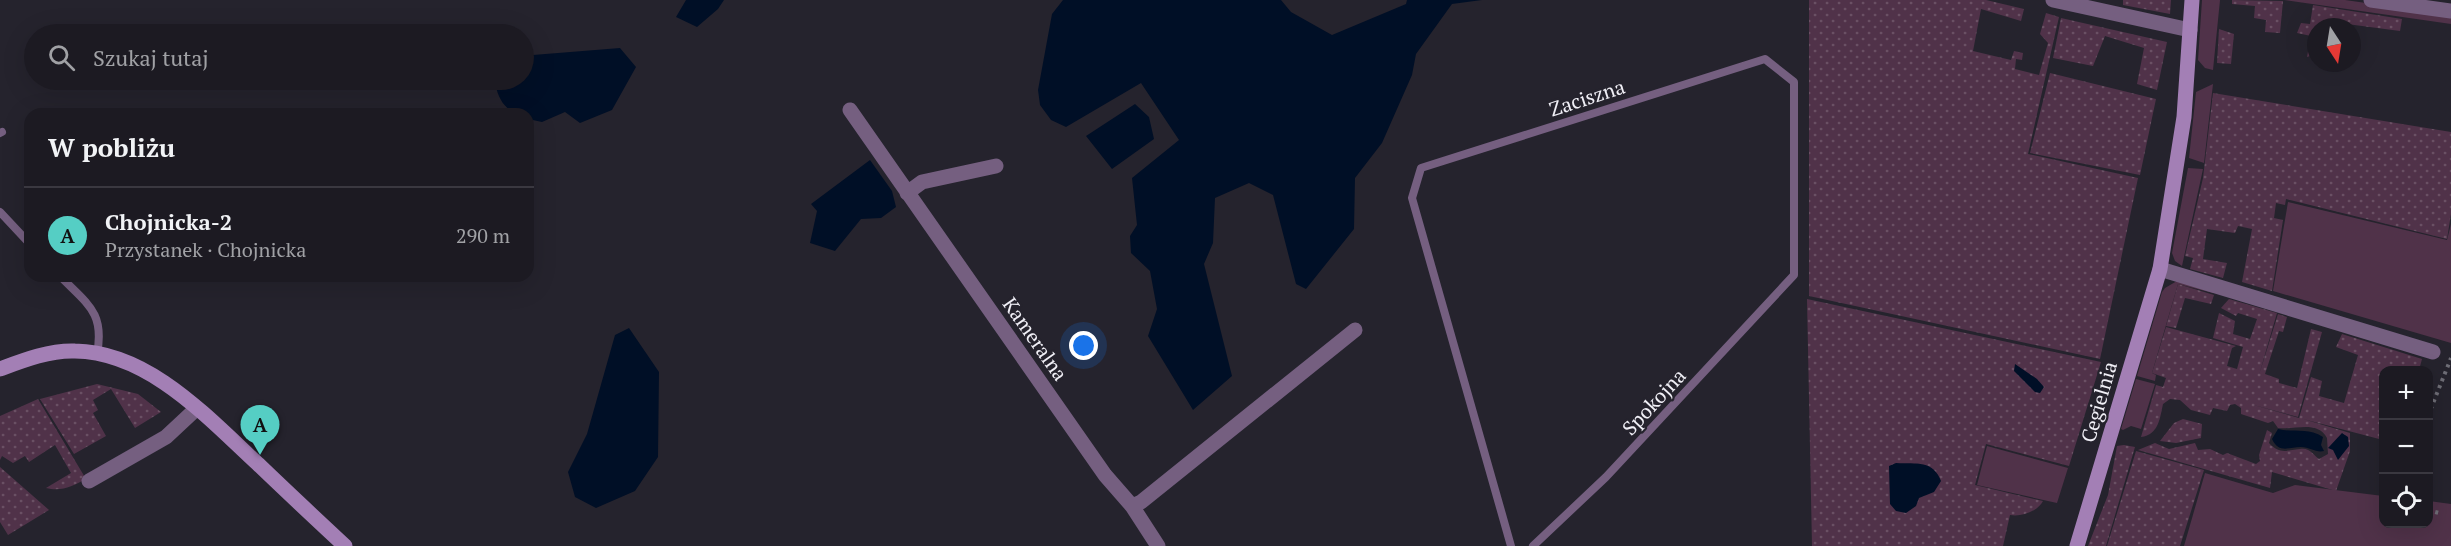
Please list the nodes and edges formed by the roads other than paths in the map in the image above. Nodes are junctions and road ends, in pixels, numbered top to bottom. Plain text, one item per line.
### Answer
1 (2053, 0) edge
2 (2192, 0) edge
3 (2371, 0) edge
4 (2451, 11) edge
5 (2190, 30) junction
6 (850, 110) dead end
7 (996, 166) dead end
8 (906, 193) junction
9 (0, 212) edge
10 (24, 238) edge
11 (2160, 269) junction
12 (1794, 275) joint
13 (65, 282) edge
14 (1355, 330) dead end
15 (2433, 352) dead end
16 (98, 354) junction
17 (0, 369) edge
18 (196, 409) junction
19 (89, 481) dead end
20 (1132, 506) junction
21 (345, 546) edge
22 (1158, 546) edge
23 (1511, 546) edge
24 (1533, 546) edge
25 (2078, 546) edge

1 - 5 street
2 - 5 street, Cegielnia
3 - 4 street
5 - 11 street, Cegielnia
6 - 8 street, Kameralna
7 - 8 street
8 - 20 street, Kameralna
9 - 10 lane
11 - 15 street
11 - 25 street, Cegielnia
12 - 23 lane, Zaciszna
12 - 24 lane, Spokojna
13 - 16 lane
14 - 20 street
16 - 17 street
16 - 18 street
18 - 19 street
18 - 21 street
20 - 22 street, Kameralna

